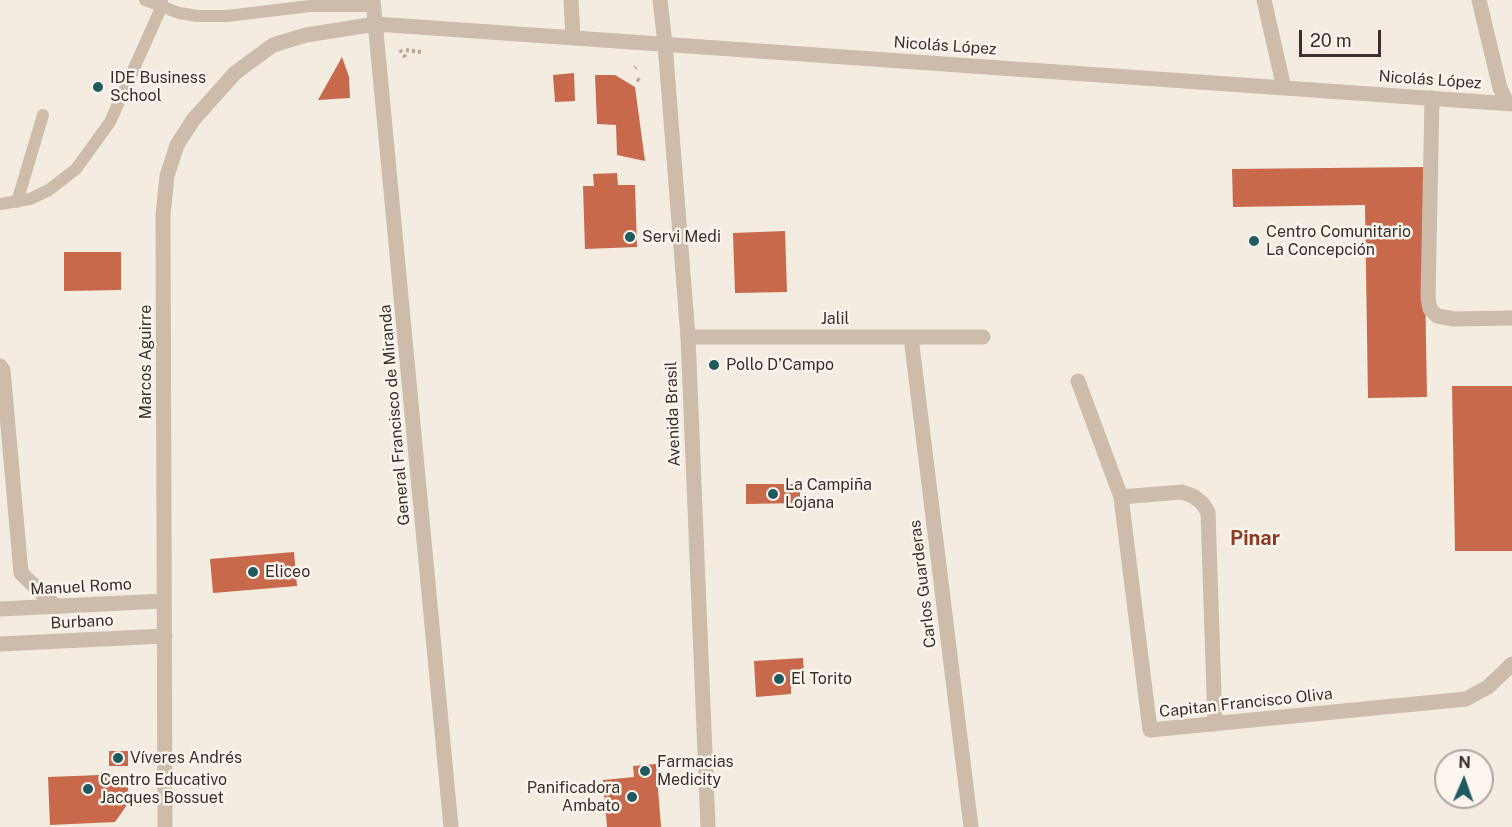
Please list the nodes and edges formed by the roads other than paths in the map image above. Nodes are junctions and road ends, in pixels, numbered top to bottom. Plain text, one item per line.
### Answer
1 (145, 0) edge
2 (572, 0) edge
3 (660, 0) edge
4 (1264, 0) edge
5 (1479, 0) edge
6 (373, 3) edge
7 (162, 4) edge
8 (376, 24) junction
9 (573, 38) junction
10 (665, 44) junction
11 (1284, 88) junction
12 (1432, 98) junction
13 (1510, 104) edge
14 (43, 115) dead end
15 (17, 202) junction
16 (0, 204) edge
17 (1512, 318) edge
18 (688, 337) junction
19 (911, 337) junction
20 (983, 337) dead end
21 (0, 366) edge
22 (1078, 381) dead end
23 (1121, 497) junction
24 (164, 601) junction
25 (56, 607) junction
26 (0, 609) edge
27 (165, 636) junction
28 (0, 644) edge
29 (1512, 664) edge
30 (1215, 724) junction
31 (165, 827) edge
32 (451, 827) edge
33 (708, 827) edge
34 (970, 827) edge

1 - 7 lane
2 - 9 street
3 - 10 street, Avenida Brasil
4 - 11 street
5 - 13 street
6 - 7 lane
6 - 8 street, General Francisco de Miranda
7 - 15 lane
8 - 9 street, Nicolás López
8 - 24 street, Marcos Aguirre
8 - 32 street, General Francisco de Miranda
9 - 10 street, Nicolás López
10 - 11 street, Nicolás López
10 - 18 street, Avenida Brasil
11 - 12 street, Nicolás López
12 - 13 street, Nicolás López
12 - 17 street
14 - 15 lane
15 - 16 lane
18 - 19 street, Jalil
18 - 33 street, Avenida Brasil
19 - 20 street, Jalil
19 - 34 street, Carlos Guarderas
21 - 25 street
22 - 23 street, Capitan Francisco Oliva
23 - 30 street, Capitan Francisco Oliva
23 - 30 street
24 - 25 street, Manuel Romo
24 - 27 street, Marcos Aguirre
25 - 26 street, Manuel Romo
27 - 28 street, Burbano
27 - 31 street, Marcos Aguirre
29 - 30 street, Capitan Francisco Oliva

